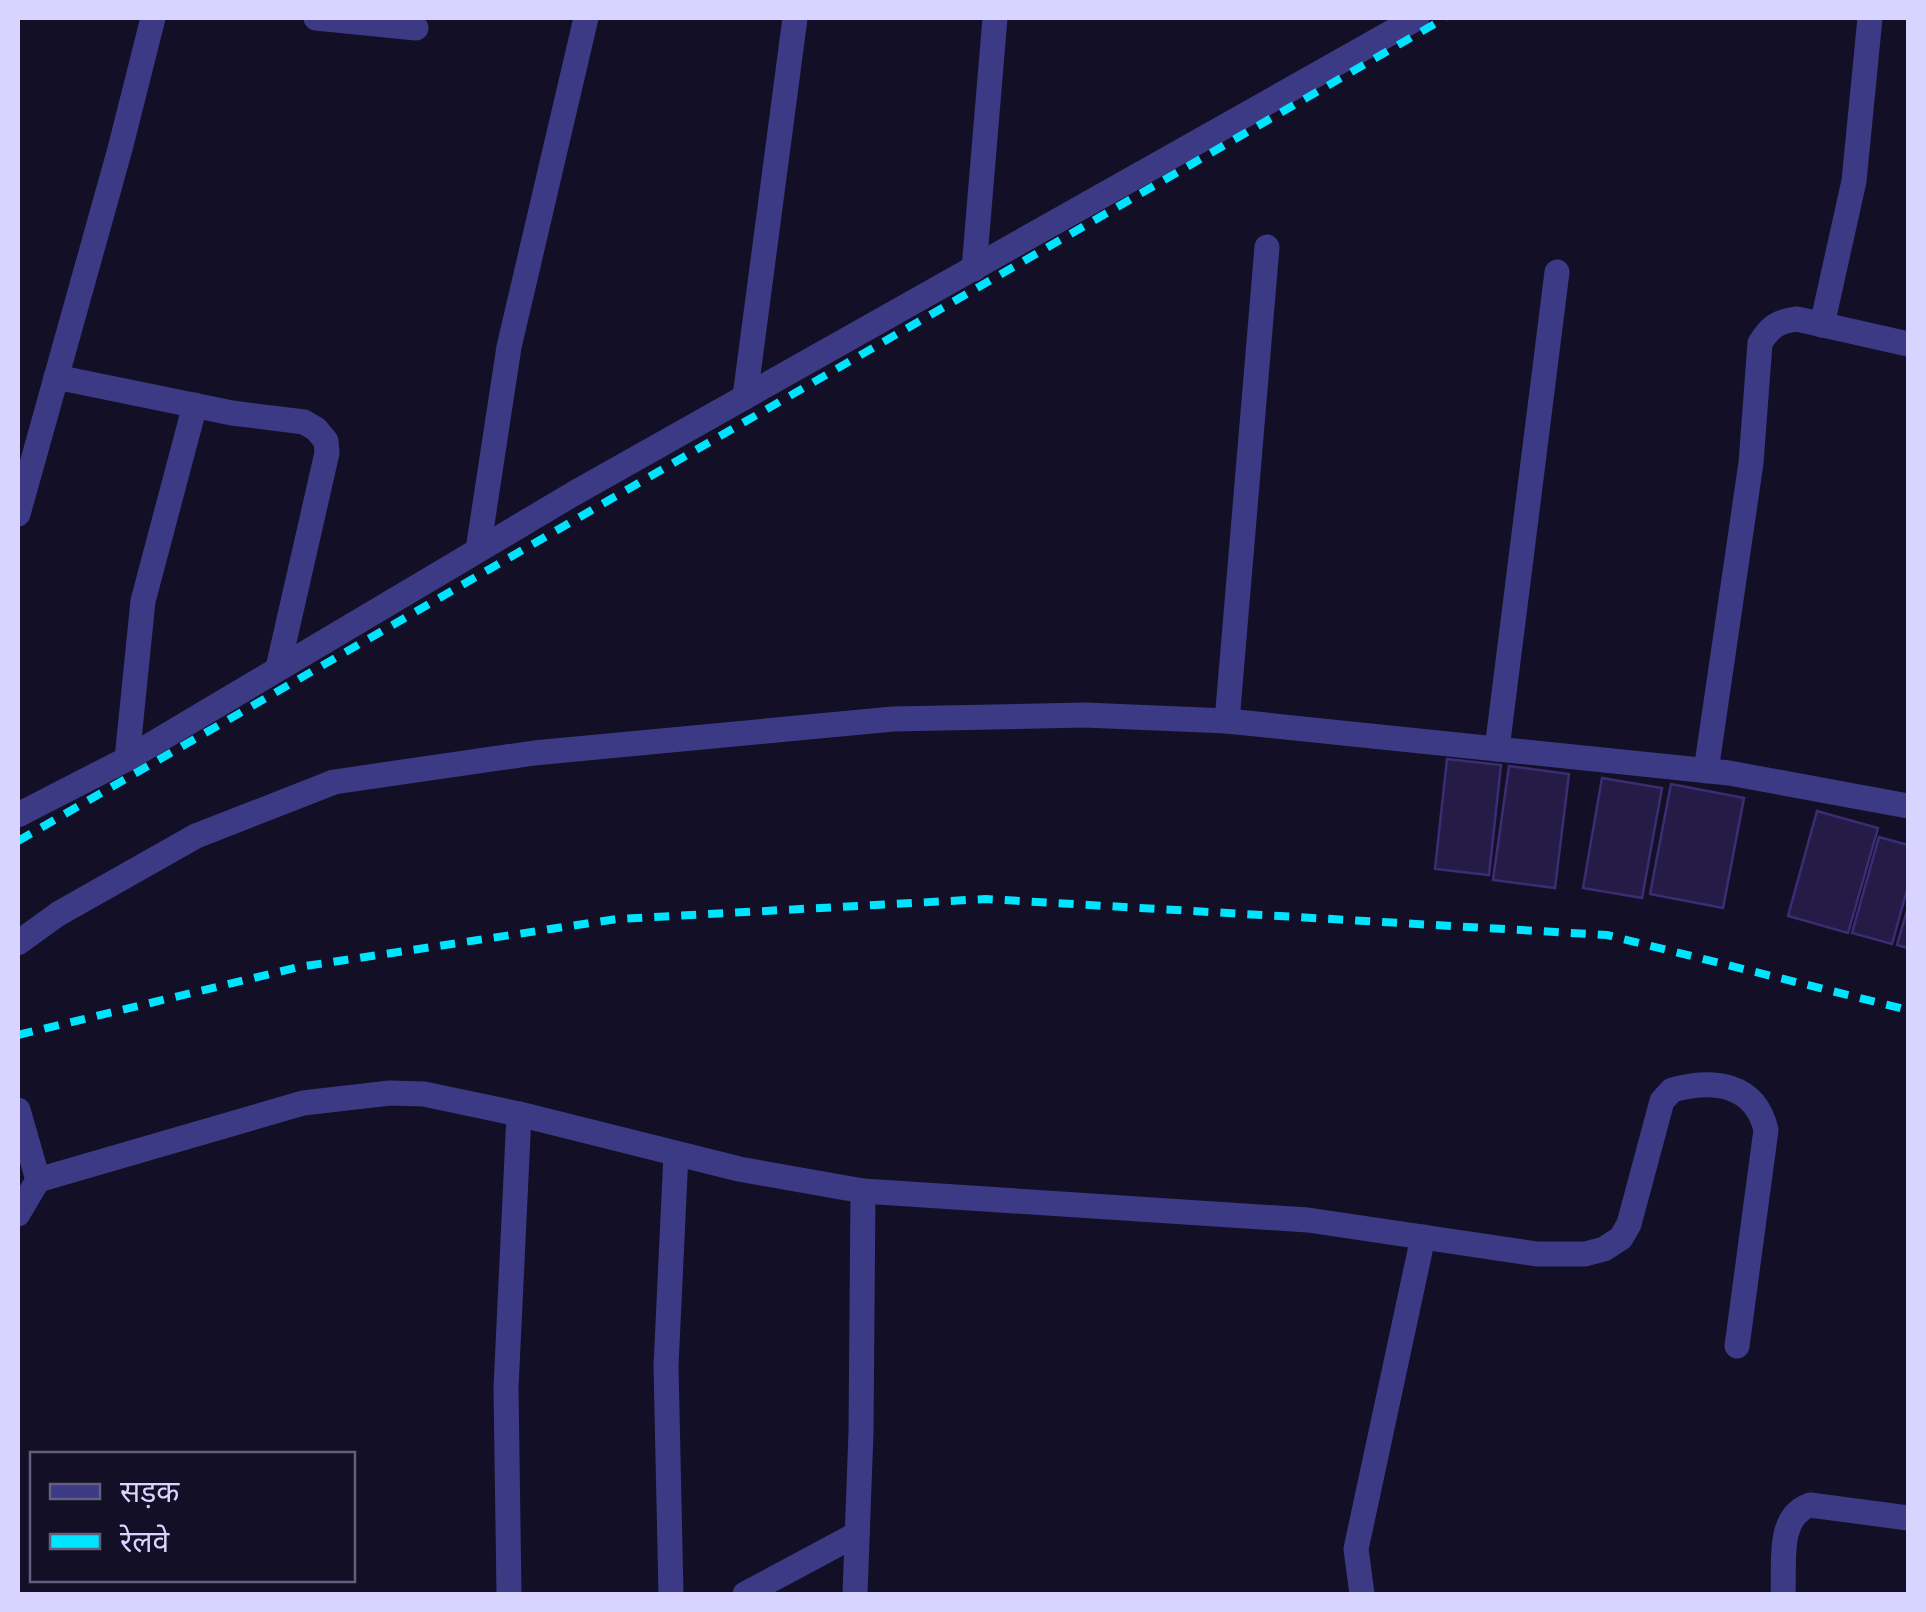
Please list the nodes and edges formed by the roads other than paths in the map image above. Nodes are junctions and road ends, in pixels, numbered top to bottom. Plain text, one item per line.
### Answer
1 (152, 18) edge
2 (316, 18) edge
3 (586, 18) edge
4 (795, 18) edge
5 (995, 18) edge
6 (1417, 18) edge
7 (1870, 18) edge
8 (416, 28) dead end
9 (1267, 247) dead end
10 (974, 269) junction
11 (1557, 272) dead end
12 (1822, 325) junction
13 (1908, 344) edge
14 (56, 377) junction
15 (745, 397) junction
16 (195, 405) junction
17 (18, 514) edge
18 (478, 550) junction
19 (278, 668) junction
20 (1227, 721) junction
21 (1497, 749) junction
22 (127, 758) junction
23 (1706, 771) junction
24 (1908, 806) edge
25 (18, 815) edge
26 (18, 943) edge
27 (18, 1110) edge
28 (520, 1114) junction
29 (676, 1154) junction
30 (38, 1180) junction
31 (862, 1191) junction
32 (18, 1214) edge
33 (1422, 1237) junction
34 (1737, 1346) dead end
35 (1908, 1518) edge
36 (857, 1534) junction
37 (509, 1594) edge
38 (671, 1594) edge
39 (746, 1594) edge
40 (855, 1594) edge
41 (1362, 1594) edge
42 (1783, 1594) edge

1 - 14 street
2 - 8 street
3 - 18 street
4 - 15 street
5 - 10 street
6 - 10 street
7 - 12 street
9 - 20 street
10 - 15 street
11 - 21 street
12 - 13 street
12 - 23 street
14 - 16 street
14 - 17 street
15 - 18 street
16 - 19 street
16 - 22 street
18 - 19 street
19 - 22 street
20 - 21 street
20 - 26 street
21 - 23 street
22 - 25 street
23 - 24 street
27 - 30 street
28 - 29 street
28 - 30 street
28 - 37 street
29 - 31 street
29 - 38 street
30 - 32 street
31 - 33 street
31 - 36 street
33 - 34 street
33 - 41 street
35 - 42 street
36 - 39 street
36 - 40 street

